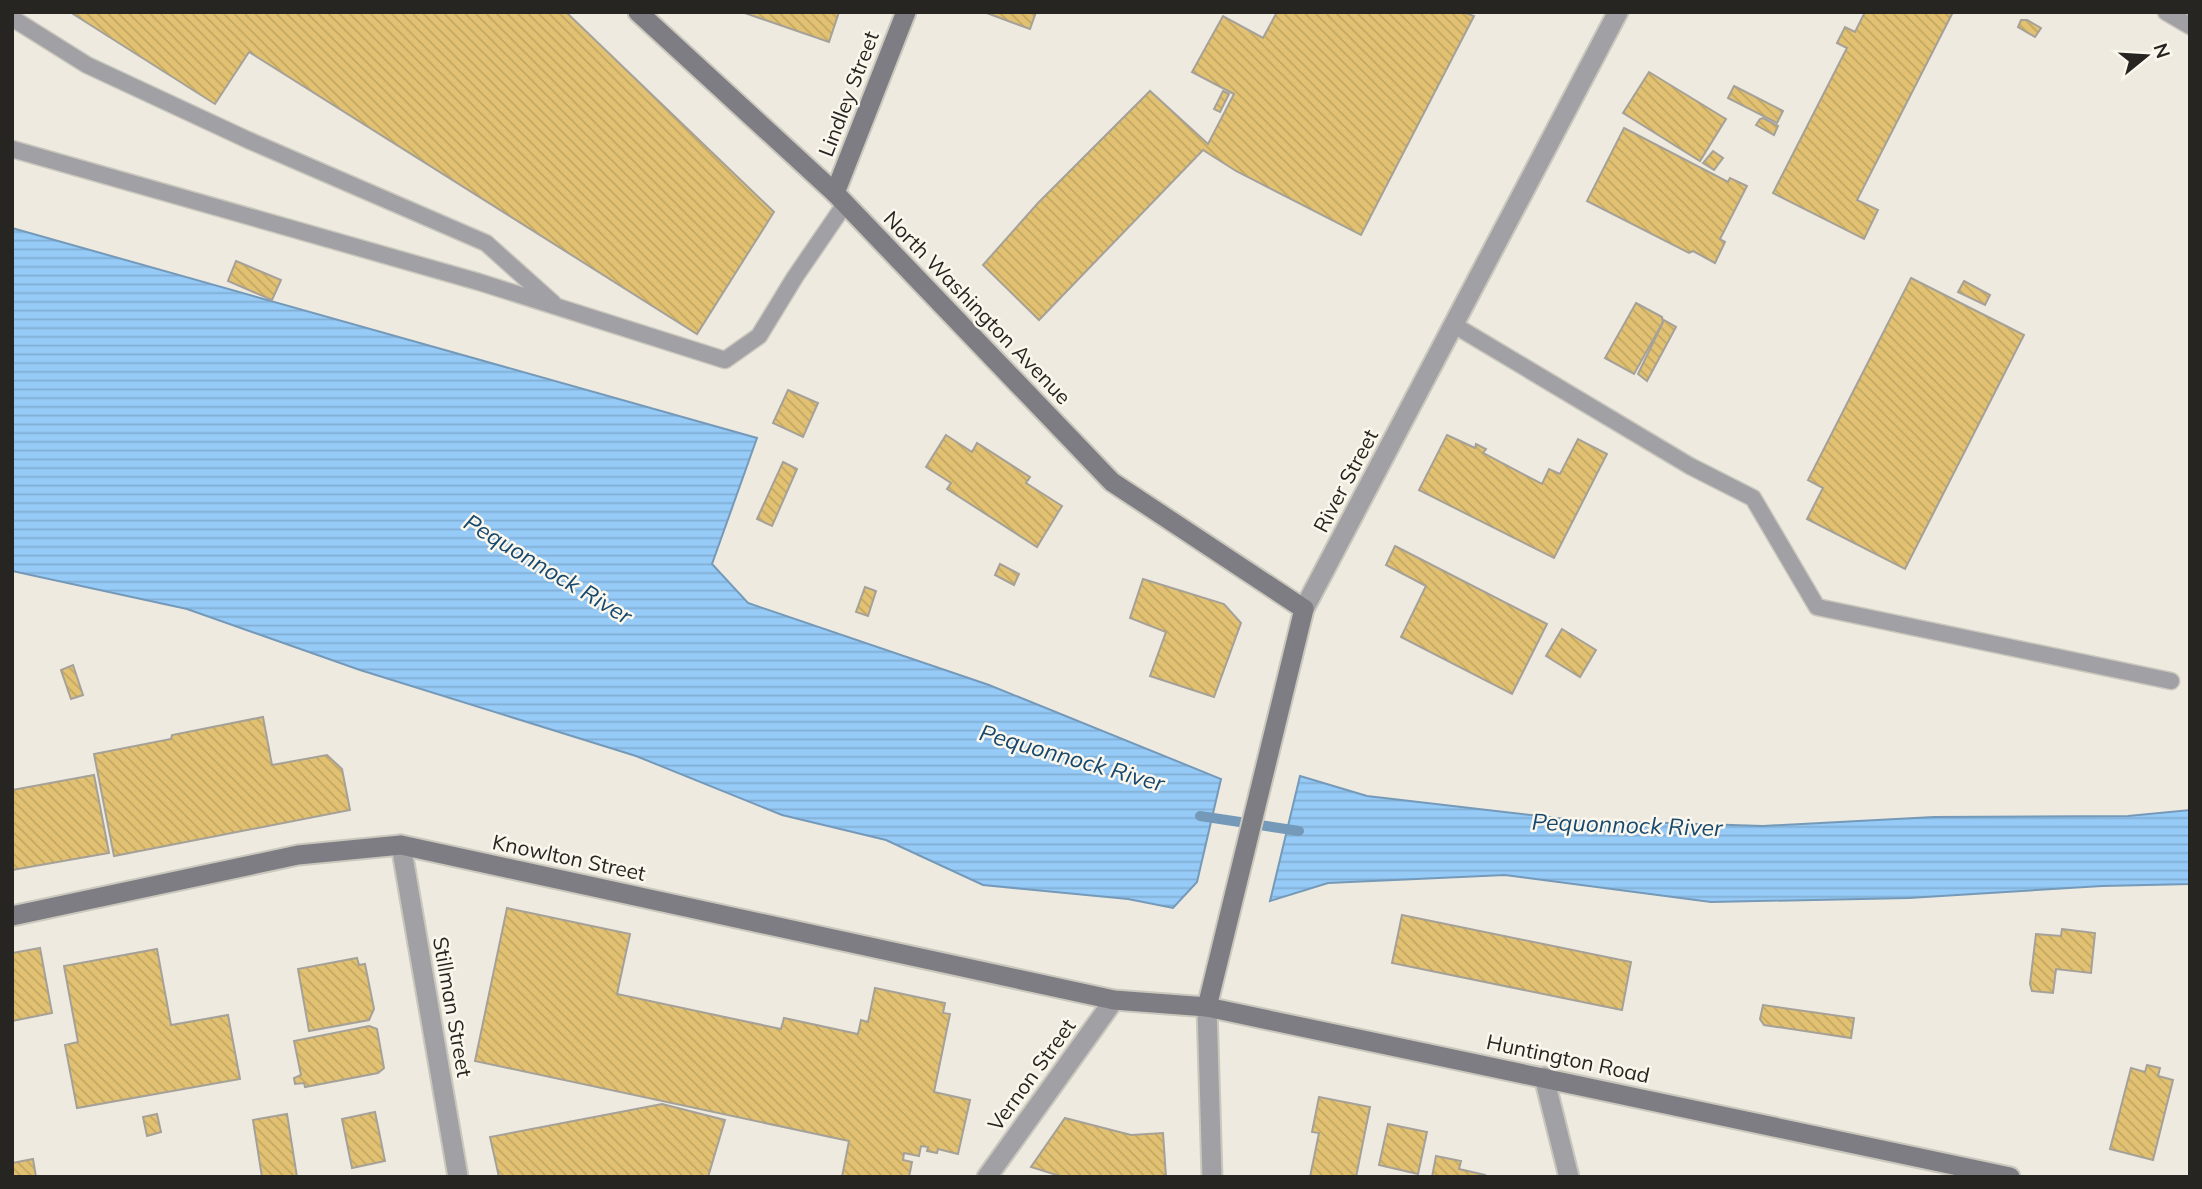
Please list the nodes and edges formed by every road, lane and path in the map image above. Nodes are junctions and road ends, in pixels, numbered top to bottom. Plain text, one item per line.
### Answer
1 (638, 12) edge
2 (906, 12) edge
3 (1618, 12) edge
4 (2166, 12) edge
5 (12, 18) edge
6 (2190, 26) edge
7 (12, 149) edge
8 (840, 198) junction
9 (557, 307) junction
10 (1454, 325) junction
11 (1304, 609) junction
12 (2171, 681) dead end
13 (401, 845) junction
14 (12, 916) edge
15 (1114, 1000) junction
16 (1207, 1007) junction
17 (1544, 1077) junction
18 (458, 1177) edge
19 (987, 1177) edge
20 (1212, 1177) edge
21 (1569, 1177) edge
22 (2010, 1177) edge

1 - 8 main road, North Washington Avenue
2 - 8 main road, Lindley Street
3 - 10 street, River Street
4 - 6 lane
5 - 9 lane
7 - 9 lane
8 - 9 lane
8 - 11 main road, North Washington Avenue
10 - 11 street, River Street
10 - 12 lane
11 - 16 main road, River Street
13 - 14 main road, Knowlton Street
13 - 15 main road, Knowlton Street
13 - 18 street, Stillman Street
15 - 16 main road, Huntington Road
15 - 19 street, Vernon Street
16 - 17 main road, Huntington Road
16 - 20 street
17 - 21 street
17 - 22 main road, Huntington Road

